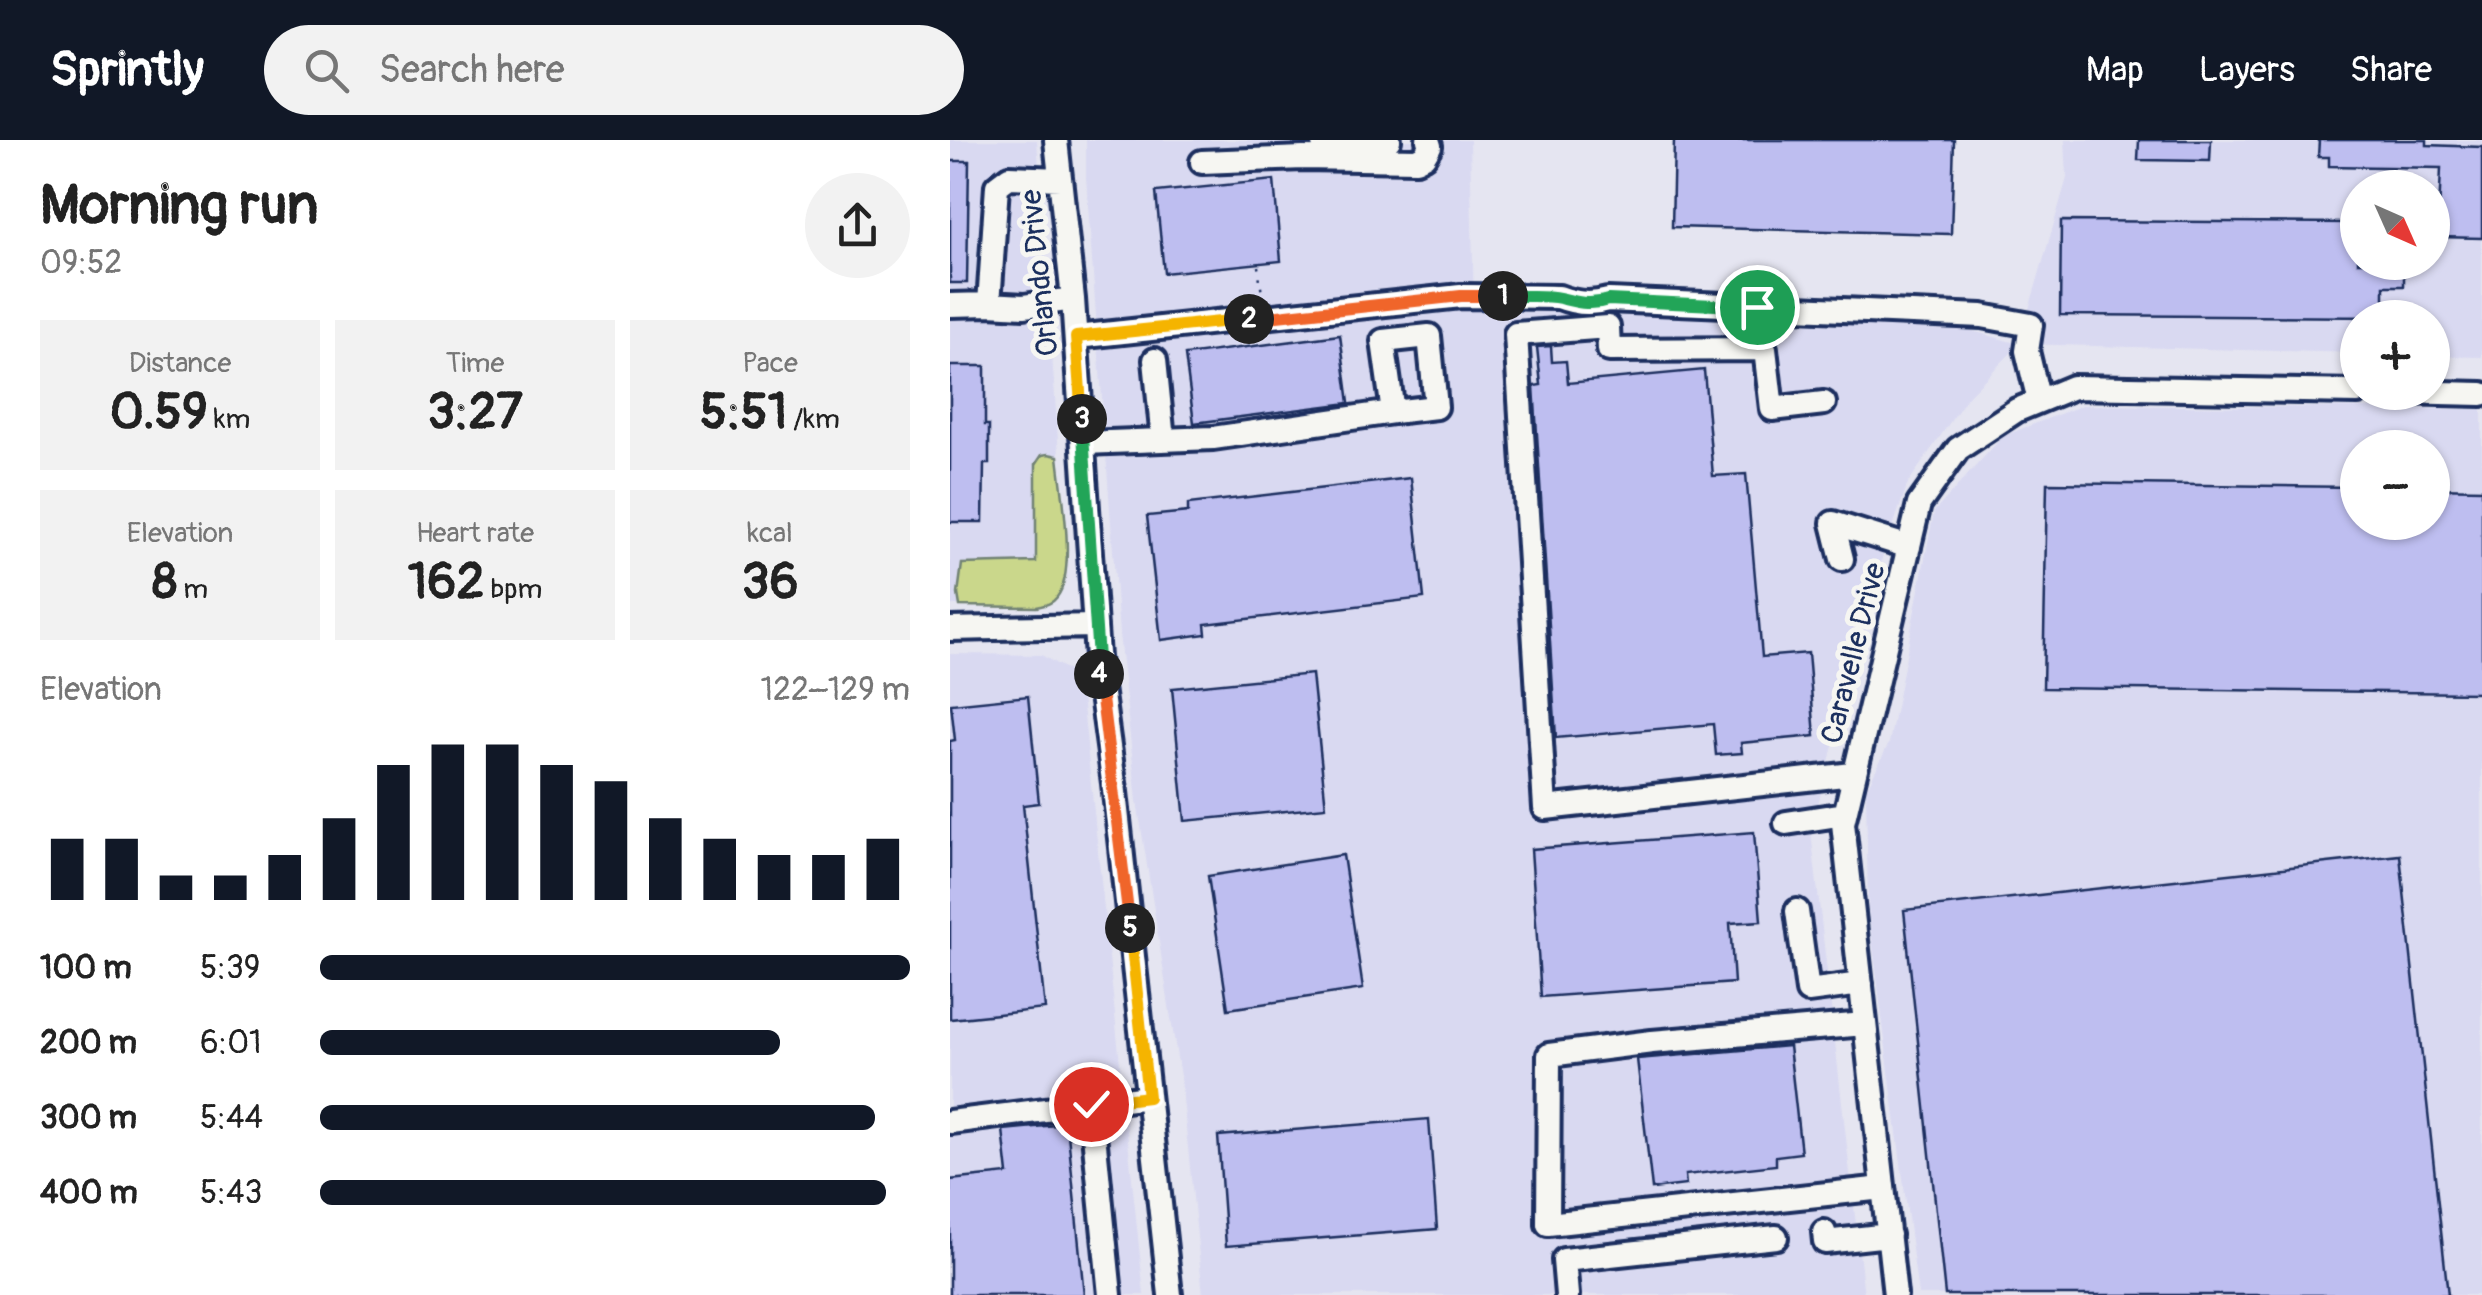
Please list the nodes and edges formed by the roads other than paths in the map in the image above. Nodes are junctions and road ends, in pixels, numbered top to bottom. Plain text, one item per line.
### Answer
1 (1056, 140) edge
2 (1389, 140) edge
3 (1428, 140) edge
4 (1304, 143) dead end
5 (1202, 162) dead end
6 (1060, 179) junction
7 (1073, 300) junction
8 (988, 304) junction
9 (950, 305) edge
10 (1076, 337) junction
11 (1155, 360) dead end
12 (2340, 392) edge
13 (2450, 393) edge
14 (2482, 394) edge
15 (2040, 400) junction
16 (1824, 404) dead end
17 (1393, 412) dead end
18 (1163, 440) junction
19 (1084, 443) junction
20 (1909, 547) junction
21 (1842, 559) dead end
22 (1095, 626) junction
23 (950, 629) edge
24 (1853, 774) junction
25 (1845, 814) junction
26 (1786, 823) dead end
27 (1797, 912) dead end
28 (1861, 984) junction
29 (1865, 1024) junction
30 (1148, 1097) junction
31 (1091, 1104) junction
32 (950, 1122) edge
33 (1884, 1188) junction
34 (1824, 1232) dead end
35 (1889, 1235) junction
36 (1776, 1237) dead end
37 (1110, 1295) edge
38 (1170, 1295) edge
39 (1567, 1295) edge
40 (1895, 1295) edge

1 - 6 street, Orlando Drive
2 - 4 street
3 - 5 street
6 - 7 street, Orlando Drive
6 - 8 street
7 - 8 street
7 - 10 street, Orlando Drive
8 - 9 street
10 - 15 street
10 - 19 street, Orlando Drive
11 - 18 street
12 - 15 street, Caravelle Drive
13 - 14 street
15 - 20 street, Caravelle Drive
16 - 24 street
17 - 18 street
18 - 19 street
19 - 22 street, Orlando Drive
20 - 21 street
20 - 24 street, Caravelle Drive
22 - 23 street
22 - 30 street, Orlando Drive
24 - 25 street, Caravelle Drive
25 - 26 street
25 - 28 street, Caravelle Drive
27 - 28 street
28 - 29 street, Caravelle Drive
29 - 33 street, Caravelle Drive
29 - 33 street
30 - 31 street
30 - 38 street, Orlando Drive
31 - 32 street
31 - 37 street
33 - 35 street, Caravelle Drive
34 - 35 street
35 - 40 street, Caravelle Drive
36 - 39 street

